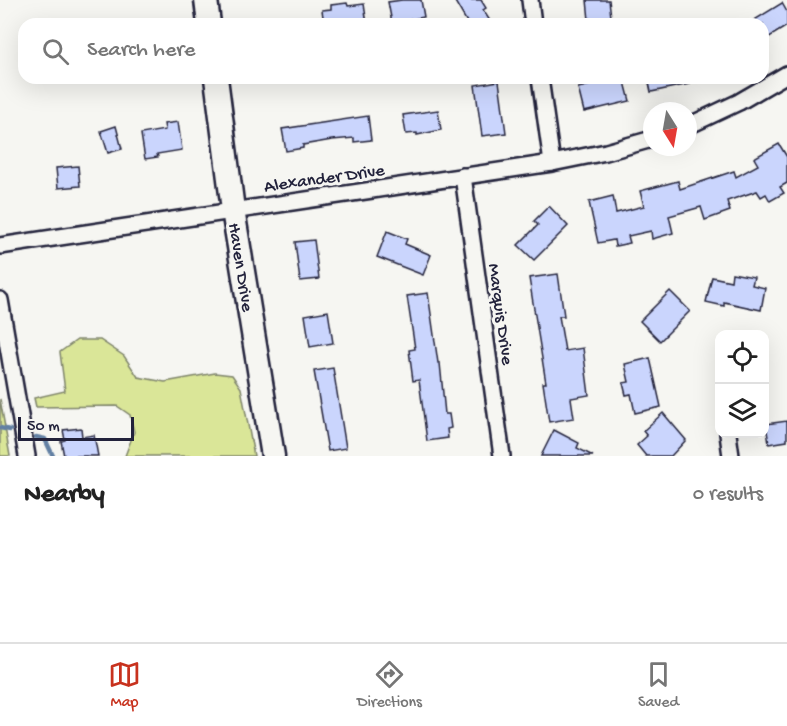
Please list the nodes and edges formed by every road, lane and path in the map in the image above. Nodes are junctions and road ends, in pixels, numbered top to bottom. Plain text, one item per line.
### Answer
1 (206, 0) edge
2 (530, 0) edge
3 (208, 18) edge
4 (532, 18) edge
5 (787, 74) edge
6 (217, 84) edge
7 (541, 84) edge
8 (697, 122) edge
9 (643, 142) edge
10 (552, 163) junction
11 (463, 176) junction
12 (233, 210) junction
13 (0, 246) edge
14 (0, 300) edge
15 (729, 438) edge
16 (27, 456) edge
17 (273, 456) edge
18 (502, 456) edge
19 (731, 456) edge

1 - 3 street
2 - 4 street
5 - 8 street
6 - 12 street, Haven Drive
7 - 10 street
9 - 10 street, Alexander Drive
10 - 11 street, Alexander Drive
11 - 12 street, Alexander Drive
11 - 18 street, Marquis Drive
12 - 13 street, Alexander Drive
12 - 17 street, Haven Drive
14 - 16 street
15 - 19 street

